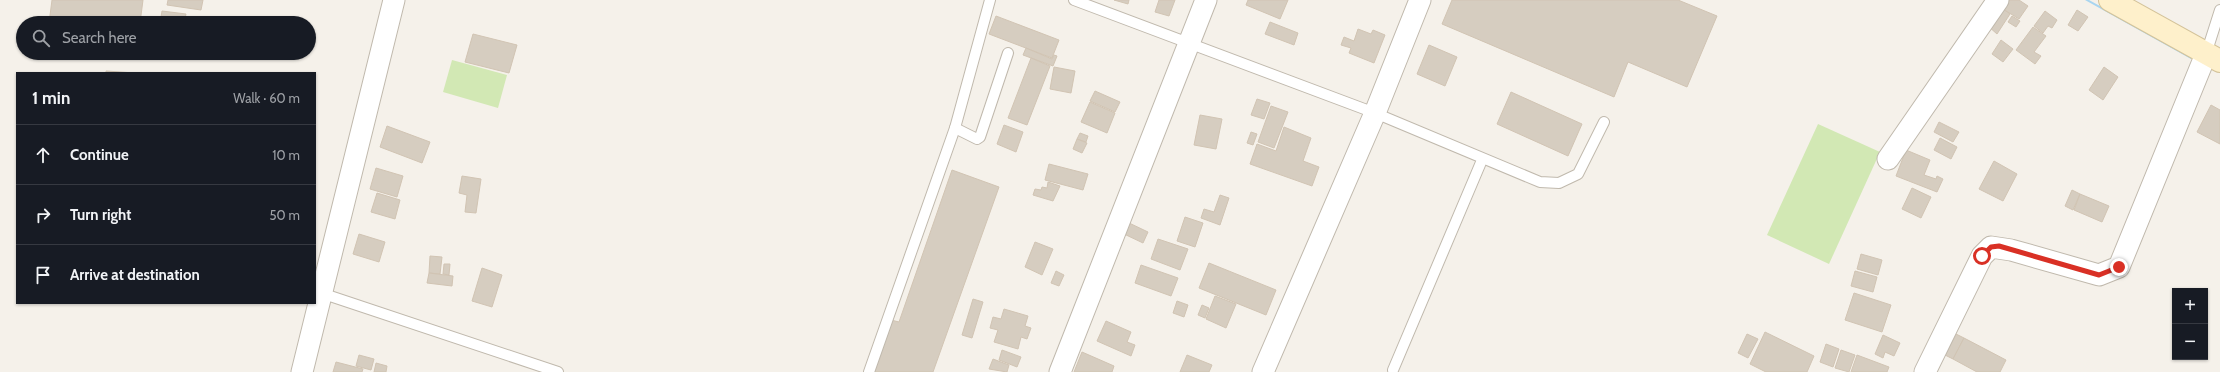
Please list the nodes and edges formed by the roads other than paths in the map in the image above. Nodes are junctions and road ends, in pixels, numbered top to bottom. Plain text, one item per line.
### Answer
1 (394, 0) edge
2 (990, 0) edge
3 (1074, 0) edge
4 (1206, 0) edge
5 (1420, 0) edge
6 (1998, 0) edge
7 (2110, 0) edge
8 (2220, 10) edge
9 (1188, 44) junction
10 (1008, 53) dead end
11 (2213, 57) edge
12 (1375, 113) junction
13 (1604, 122) dead end
14 (955, 128) junction
15 (1888, 159) dead end
16 (1482, 160) junction
17 (321, 293) junction
18 (1393, 370) dead end
19 (302, 372) edge
20 (558, 372) edge
21 (869, 372) edge
22 (1060, 372) edge
23 (1263, 372) edge
24 (1925, 372) edge

1 - 17 street
2 - 14 lane
3 - 9 lane
4 - 9 street
5 - 12 street
6 - 15 street
7 - 11 street
8 - 11 lane
9 - 12 lane
9 - 22 street
10 - 14 lane
11 - 24 street
12 - 16 lane
12 - 23 street
13 - 16 lane
14 - 21 lane
16 - 18 lane
17 - 19 street
17 - 20 lane

